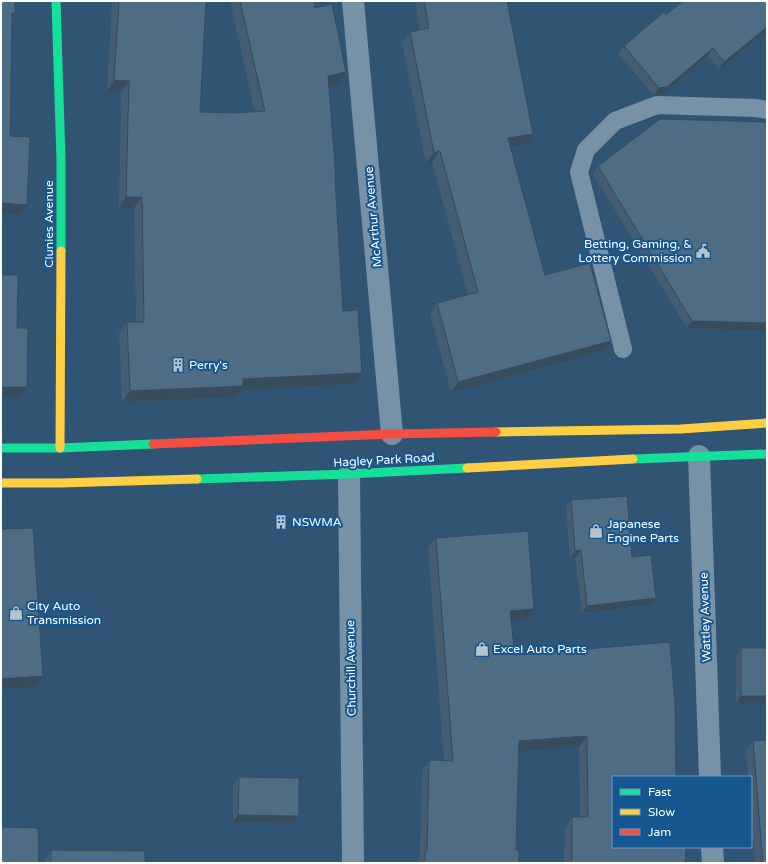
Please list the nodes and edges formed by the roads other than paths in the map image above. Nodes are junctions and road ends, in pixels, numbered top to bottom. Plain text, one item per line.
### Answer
1 (56, 1) edge
2 (353, 1) edge
3 (767, 110) edge
4 (623, 349) dead end
5 (767, 423) edge
6 (392, 434) junction
7 (1, 448) edge
8 (60, 448) junction
9 (767, 454) edge
10 (699, 456) junction
11 (348, 474) junction
12 (1, 484) edge
13 (710, 776) edge
14 (712, 848) edge
15 (353, 863) edge
16 (713, 863) edge

1 - 8 main road, Clunies Avenue
2 - 6 street, McArthur Avenue
3 - 4 lane
5 - 6 main road, Hagley Park Road
6 - 8 main road, Hagley Park Road
7 - 8 main road, Hagley Park Road
9 - 10 main road, Hagley Park Road
10 - 11 main road, Hagley Park Road
10 - 13 street, Wattley Avenue
11 - 12 main road, Hagley Park Road
11 - 15 street, Churchill Avenue
14 - 16 street

